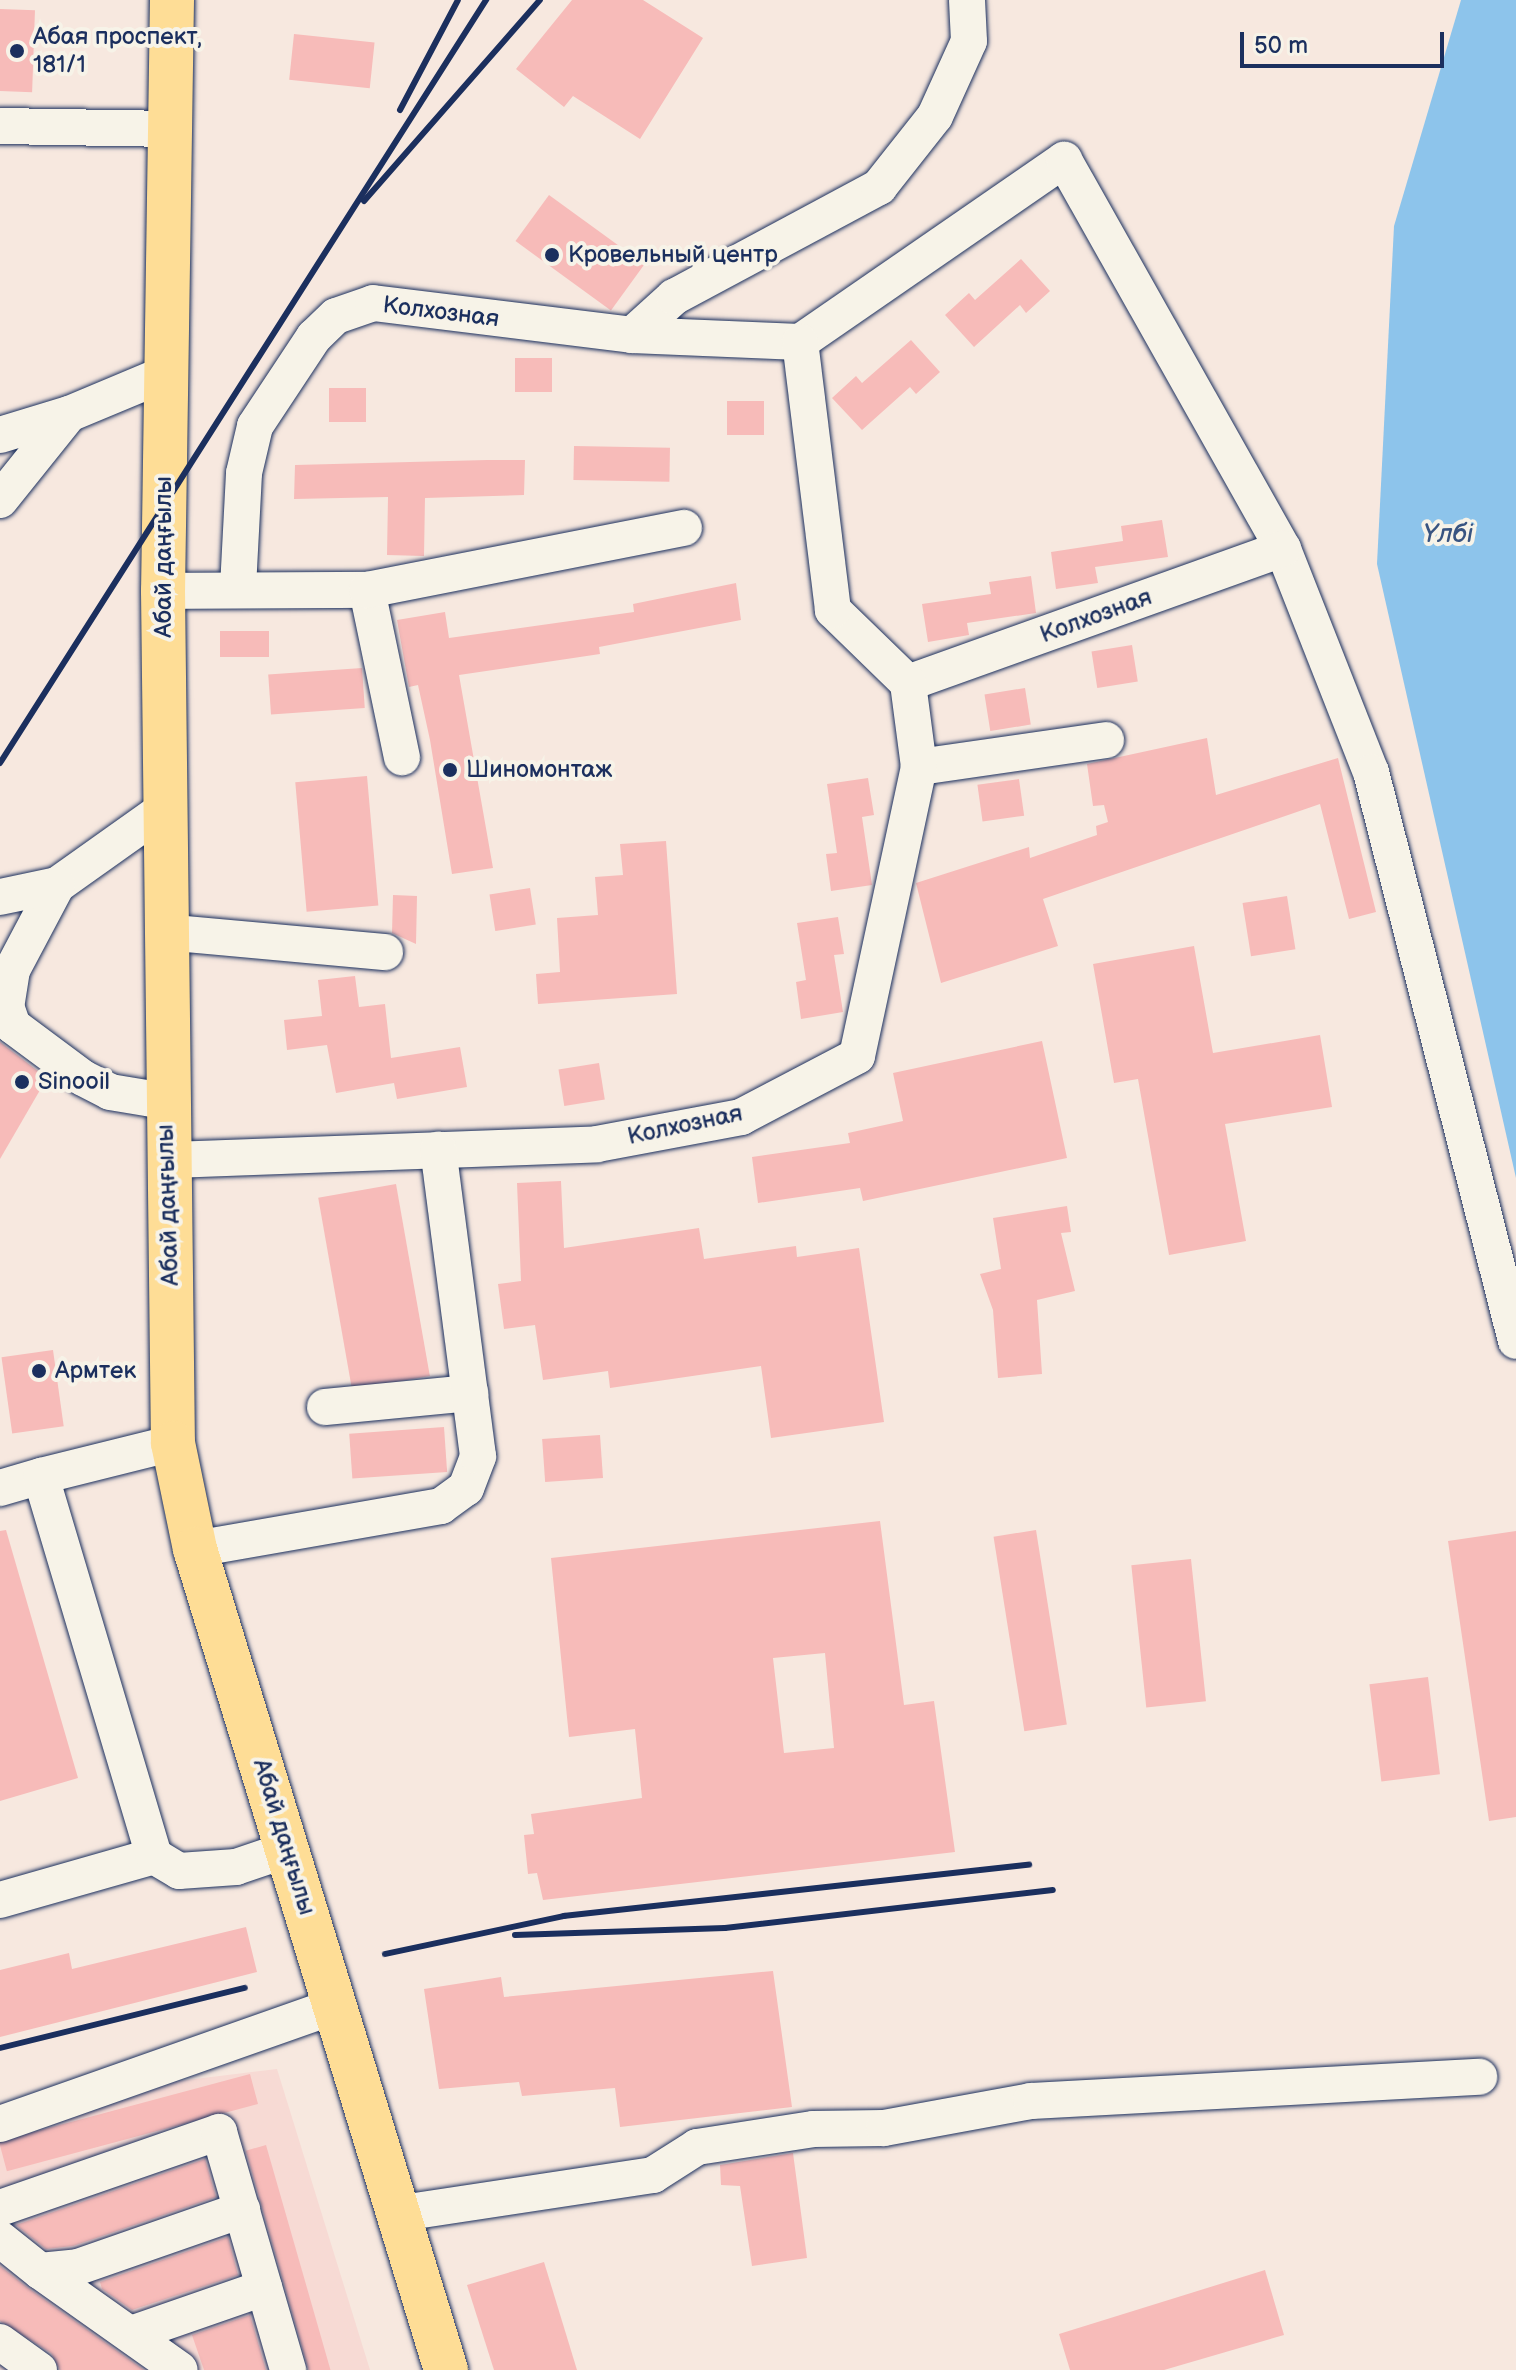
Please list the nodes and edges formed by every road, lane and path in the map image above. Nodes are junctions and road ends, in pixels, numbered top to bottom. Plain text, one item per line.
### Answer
1 (172, 0) edge
2 (967, 0) edge
3 (0, 126) edge
4 (170, 129) junction
5 (632, 335) junction
6 (800, 342) junction
7 (167, 373) junction
8 (69, 414) junction
9 (0, 435) edge
10 (0, 500) edge
11 (684, 528) dead end
12 (1283, 549) junction
13 (238, 588) junction
14 (367, 590) junction
15 (163, 591) junction
16 (908, 683) junction
17 (1106, 740) dead end
18 (402, 757) dead end
19 (919, 767) junction
20 (164, 809) junction
21 (57, 885) junction
22 (0, 897) edge
23 (164, 932) junction
24 (385, 952) dead end
25 (164, 1101) junction
26 (438, 1150) junction
27 (169, 1160) junction
28 (1516, 1341) edge
29 (470, 1393) junction
30 (325, 1407) dead end
31 (173, 1443) junction
32 (41, 1476) junction
33 (0, 1488) edge
34 (195, 1549) junction
35 (289, 1849) junction
36 (154, 1856) junction
37 (0, 1900) edge
38 (335, 2006) junction
39 (1479, 2077) dead end
40 (0, 2124) edge
41 (0, 2208) edge
42 (242, 2210) junction
43 (402, 2213) junction
44 (0, 2239) edge
45 (40, 2271) junction
46 (264, 2288) junction
47 (131, 2334) junction
48 (0, 2342) edge
49 (39, 2370) edge
50 (180, 2370) edge
51 (288, 2370) edge
52 (446, 2370) edge

1 - 4 main road, Абай даңғылы
2 - 5 street
3 - 4 street
4 - 7 main road, Абай даңғылы
5 - 6 street, Колхозная
5 - 13 street, Колхозная
6 - 12 street
6 - 16 street
7 - 8 street
7 - 15 main road, Абай даңғылы
8 - 9 street
8 - 10 street
11 - 14 street
12 - 16 street, Колхозная
12 - 28 street
13 - 14 street
13 - 15 street
14 - 18 street
15 - 20 main road, Абай даңғылы
16 - 19 street, Колхозная
17 - 19 street
19 - 26 street, Колхозная
20 - 21 street
20 - 23 main road, Абай даңғылы
21 - 22 street
21 - 25 street
23 - 24 street
23 - 25 main road, Абай даңғылы
25 - 27 main road, Абай даңғылы
26 - 27 street, Колхозная
26 - 29 street
27 - 31 main road, Абай даңғылы
29 - 30 street
29 - 34 street
31 - 32 street
31 - 34 main road, Абай даңғылы
32 - 33 street
32 - 36 street
34 - 35 main road, Абай даңғылы
35 - 36 street
35 - 38 main road, Абай даңғылы
36 - 37 street
38 - 40 street
38 - 43 main road, Абай даңғылы
39 - 43 street
41 - 42 street
42 - 45 street
42 - 46 street
43 - 52 main road, Абай даңғылы
44 - 45 street
45 - 47 street
46 - 47 street
46 - 51 street
47 - 50 street
48 - 49 street

